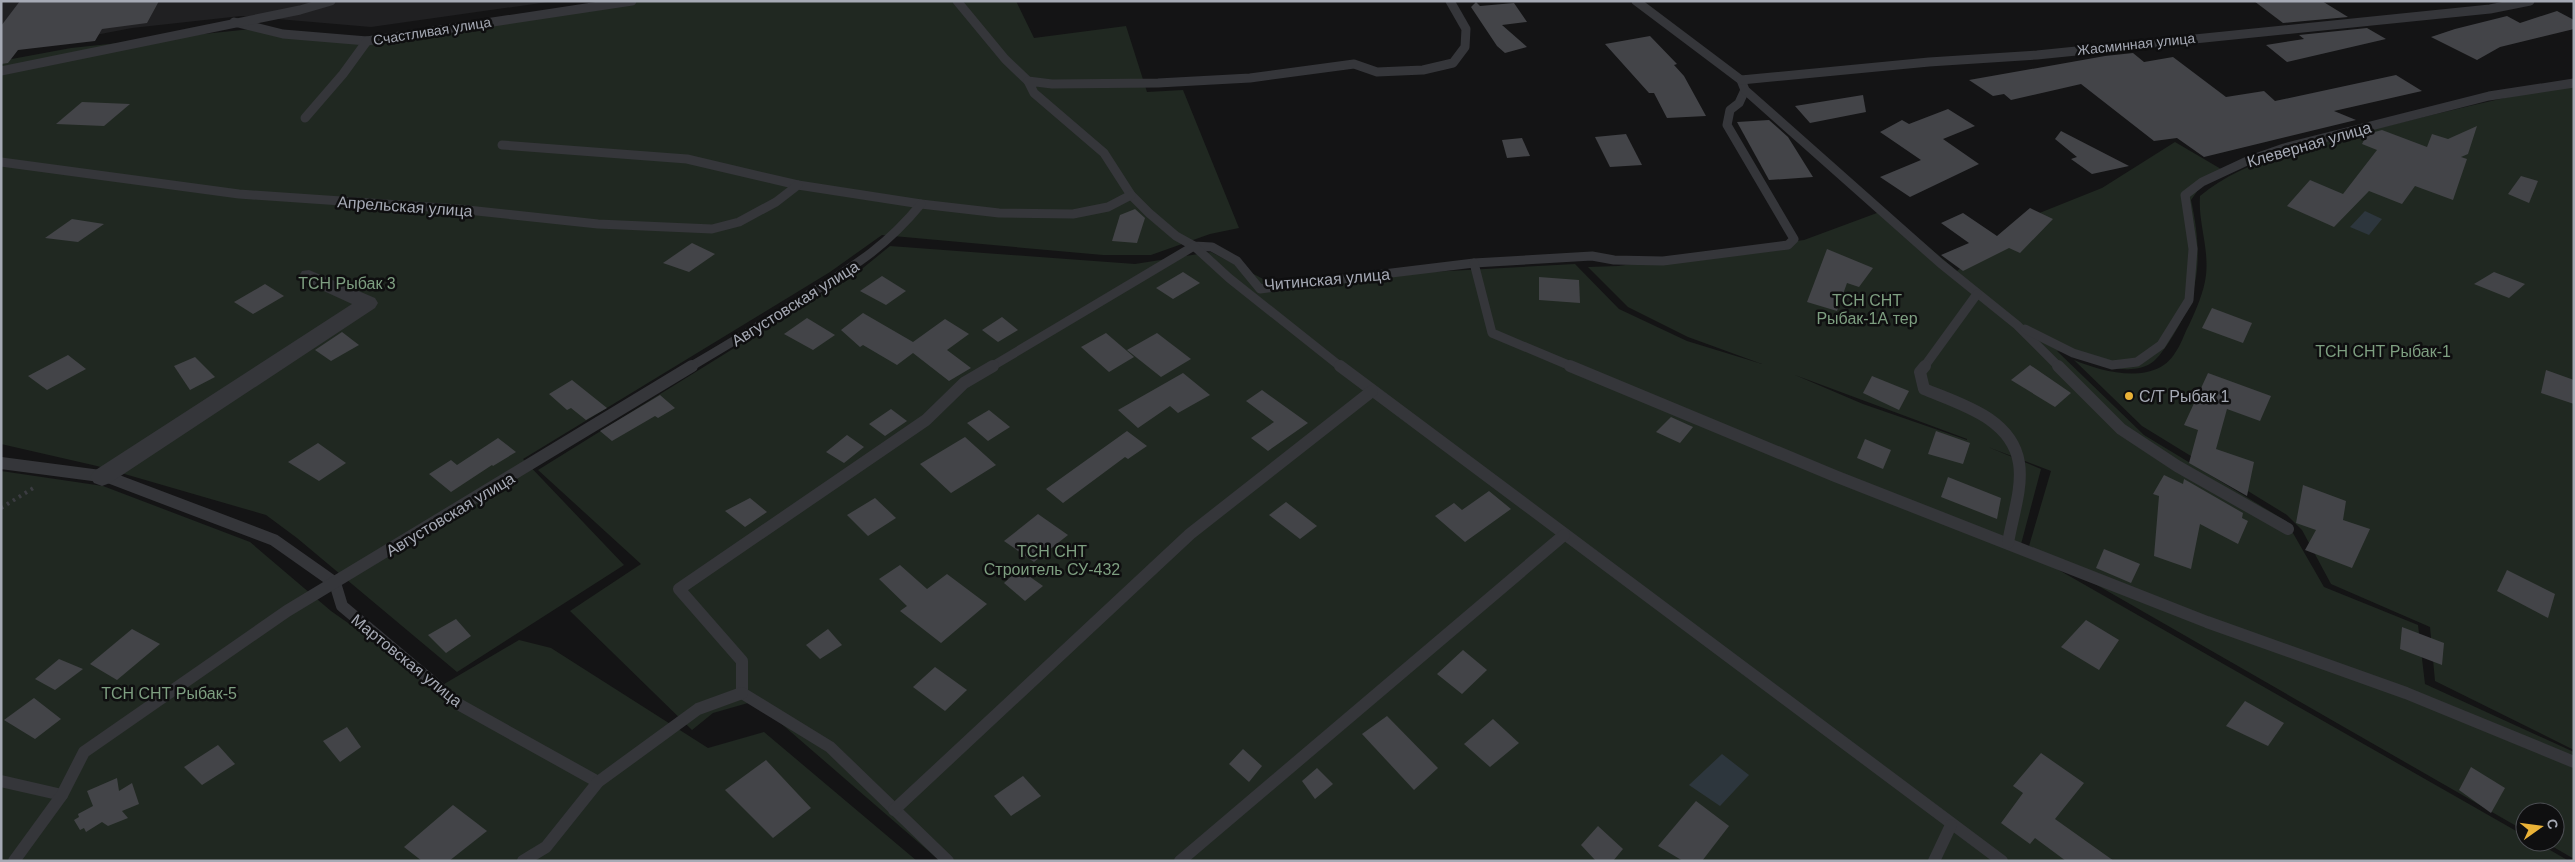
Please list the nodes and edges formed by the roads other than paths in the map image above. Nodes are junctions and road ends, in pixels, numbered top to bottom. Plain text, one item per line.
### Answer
1 (331, 1) edge
2 (632, 1) edge
3 (957, 1) edge
4 (1450, 1) edge
5 (1636, 1) edge
6 (2530, 1) edge
7 (234, 22) junction
8 (367, 41) junction
9 (1, 71) edge
10 (1028, 80) junction
11 (1742, 80) junction
12 (2574, 84) edge
13 (1745, 90) junction
14 (304, 118) dead end
15 (502, 145) dead end
16 (1, 162) edge
17 (798, 185) junction
18 (1131, 195) junction
19 (921, 204) junction
20 (1194, 246) junction
21 (1474, 263) junction
22 (309, 276) dead end
23 (1977, 294) junction
24 (2016, 325) junction
25 (1372, 391) junction
26 (1, 463) edge
27 (102, 477) junction
28 (2288, 529) dead end
29 (1564, 535) junction
30 (2008, 543) junction
31 (335, 583) junction
32 (742, 693) junction
33 (2574, 762) edge
34 (1, 780) edge
35 (598, 782) junction
36 (62, 795) junction
37 (894, 810) junction
38 (1951, 825) junction
39 (14, 861) edge
40 (523, 861) edge
41 (948, 861) edge
42 (1180, 861) edge
43 (1934, 861) edge
44 (2002, 861) edge

1 - 7 lane
2 - 8 lane, Счастливая улица
3 - 10 lane, Читинская улица
4 - 10 lane
5 - 11 lane
6 - 11 lane, Жасминная улица
7 - 8 lane, Счастливая улица
7 - 9 lane
8 - 14 lane
10 - 18 lane, Читинская улица
11 - 13 lane
12 - 24 lane, Клеверная улица
13 - 21 lane, Читинская улица
13 - 23 lane
15 - 17 lane
16 - 17 lane, Апрельская улица
17 - 19 lane
18 - 19 lane
18 - 20 lane, Читинская улица
19 - 31 lane, Августовская улица
20 - 21 lane, Читинская улица
20 - 25 lane
20 - 32 lane
21 - 30 lane
22 - 27 street
23 - 24 lane
23 - 30 lane
24 - 28 lane
25 - 29 lane
25 - 37 lane
26 - 27 lane
27 - 31 lane
29 - 38 lane
29 - 42 lane
30 - 33 lane
31 - 35 lane, Мартовская улица
31 - 36 lane, Августовская улица
32 - 35 lane
32 - 37 lane
34 - 36 lane
35 - 40 lane
36 - 39 lane, Августовская улица
37 - 41 lane
38 - 43 lane
38 - 44 lane

